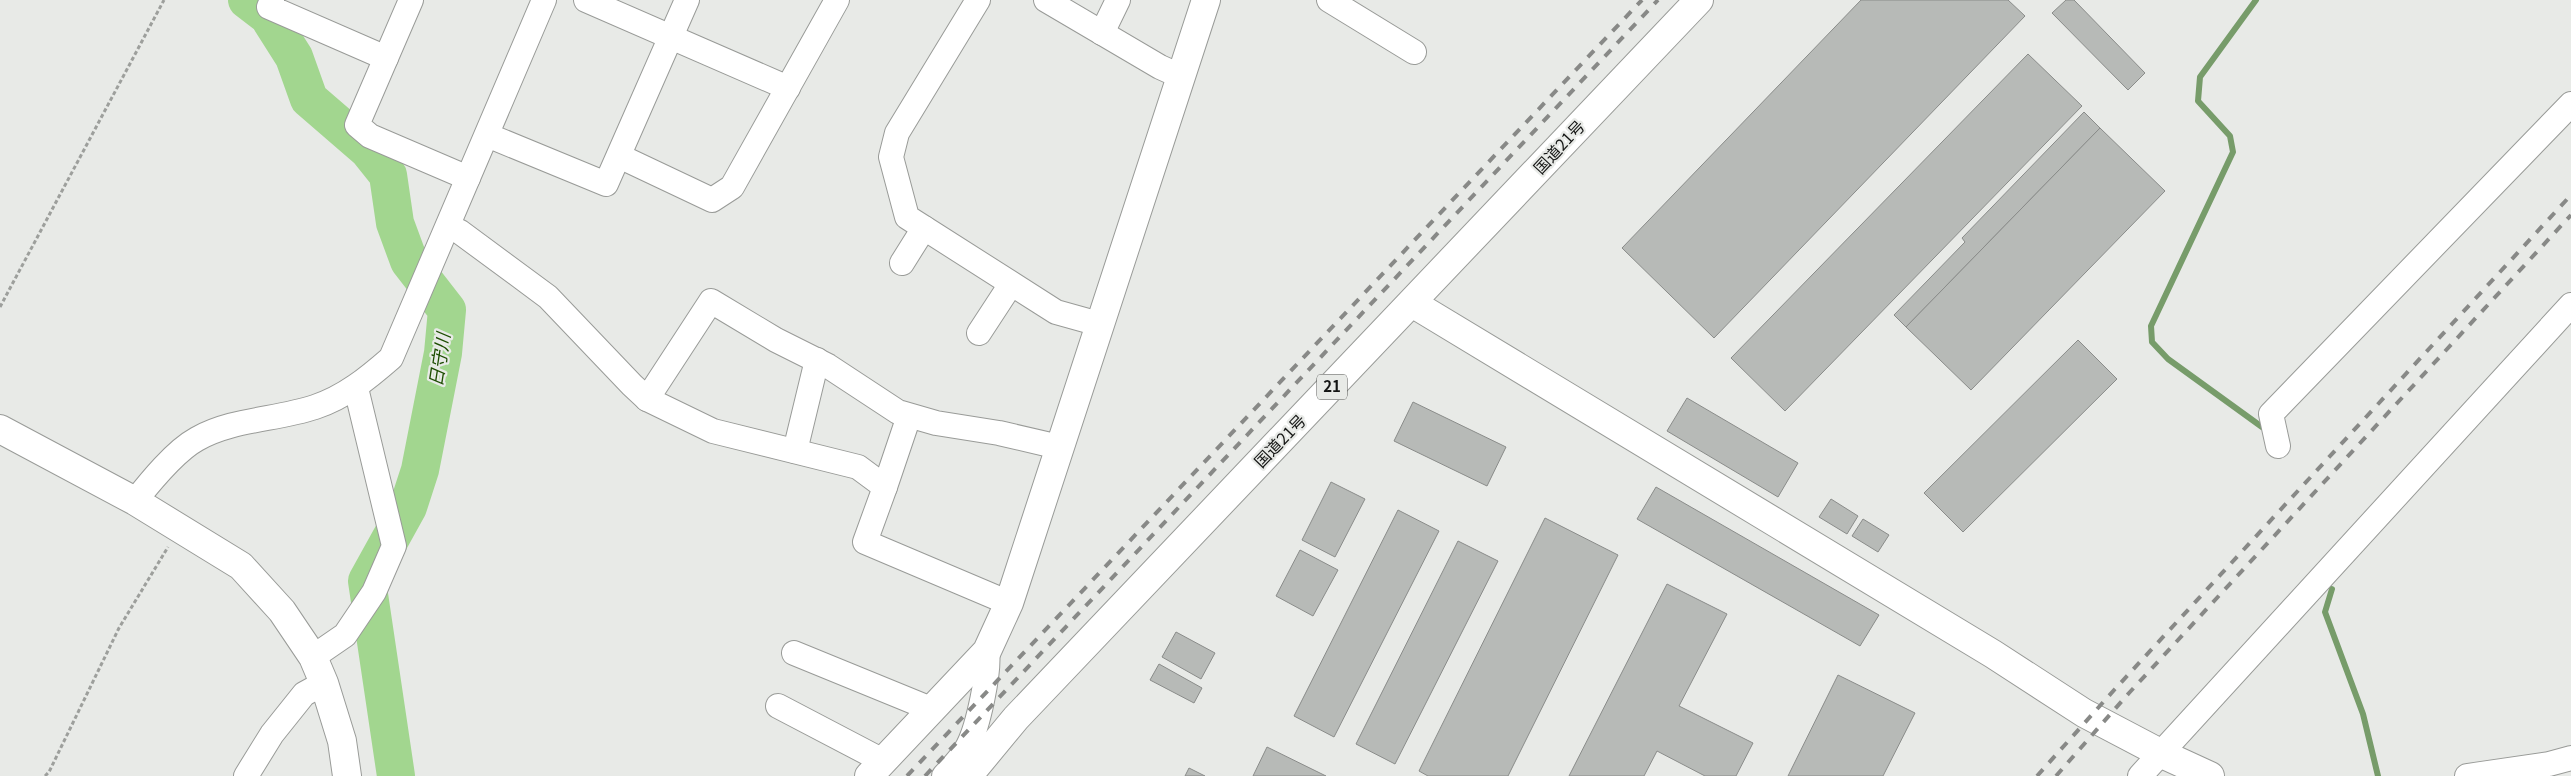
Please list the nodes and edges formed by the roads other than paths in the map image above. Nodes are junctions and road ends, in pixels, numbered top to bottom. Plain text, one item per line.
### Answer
1 (272, 0) edge
2 (411, 0) edge
3 (544, 0) edge
4 (586, 0) edge
5 (686, 0) edge
6 (837, 0) edge
7 (978, 0) edge
8 (1046, 0) edge
9 (1118, 0) edge
10 (1206, 0) edge
11 (1329, 0) edge
12 (1699, 0) edge
13 (1102, 33) junction
14 (670, 37) junction
15 (1414, 52) dead end
16 (386, 58) junction
17 (1180, 76) junction
18 (788, 88) junction
19 (2571, 104) edge
20 (487, 135) junction
21 (619, 156) junction
22 (468, 178) junction
23 (448, 226) junction
24 (924, 228) junction
25 (902, 263) dead end
26 (1012, 284) junction
27 (1412, 303) junction
28 (2571, 305) edge
29 (1099, 324) junction
30 (979, 334) dead end
31 (817, 360) junction
32 (356, 388) junction
33 (648, 399) junction
34 (909, 416) junction
35 (0, 429) edge
36 (2278, 446) dead end
37 (1059, 447) junction
38 (795, 451) junction
39 (885, 487) junction
40 (134, 501) junction
41 (1009, 603) junction
42 (987, 651) junction
43 (794, 653) dead end
44 (313, 657) junction
45 (324, 683) junction
46 (778, 706) dead end
47 (931, 709) junction
48 (2160, 753) junction
49 (2571, 758) edge
50 (876, 768) edge
51 (246, 776) edge
52 (347, 776) edge
53 (944, 776) edge
54 (968, 776) edge
55 (2140, 776) edge
56 (2210, 776) edge
57 (2468, 776) edge

1 - 16 street
2 - 16 street
3 - 20 street
4 - 14 street
5 - 14 street
6 - 18 street
7 - 24 street
8 - 13 street
9 - 13 street
10 - 17 main road
11 - 15 street
12 - 27 main road, 国道21号 / 21
13 - 17 street
14 - 18 street
14 - 21 street
16 - 22 street
17 - 29 main road
18 - 21 street
19 - 36 street
20 - 21 street
20 - 22 street
22 - 23 street
23 - 32 street
23 - 33 street
24 - 25 street
24 - 26 street
26 - 29 street
26 - 30 street
27 - 48 main road
27 - 54 main road, 国道21号 / 21
28 - 48 street
29 - 37 main road
31 - 33 street
31 - 34 street
31 - 38 street
32 - 40 street
32 - 44 street
33 - 38 street
34 - 37 street
34 - 39 street
35 - 40 main road
37 - 41 main road
38 - 39 street
39 - 41 street
40 - 44 main road
41 - 42 main road
42 - 47 main road
42 - 53 street
43 - 47 street
44 - 45 main road
45 - 51 street
45 - 52 main road
46 - 50 street
47 - 50 main road
48 - 55 street
48 - 56 main road
49 - 57 street

